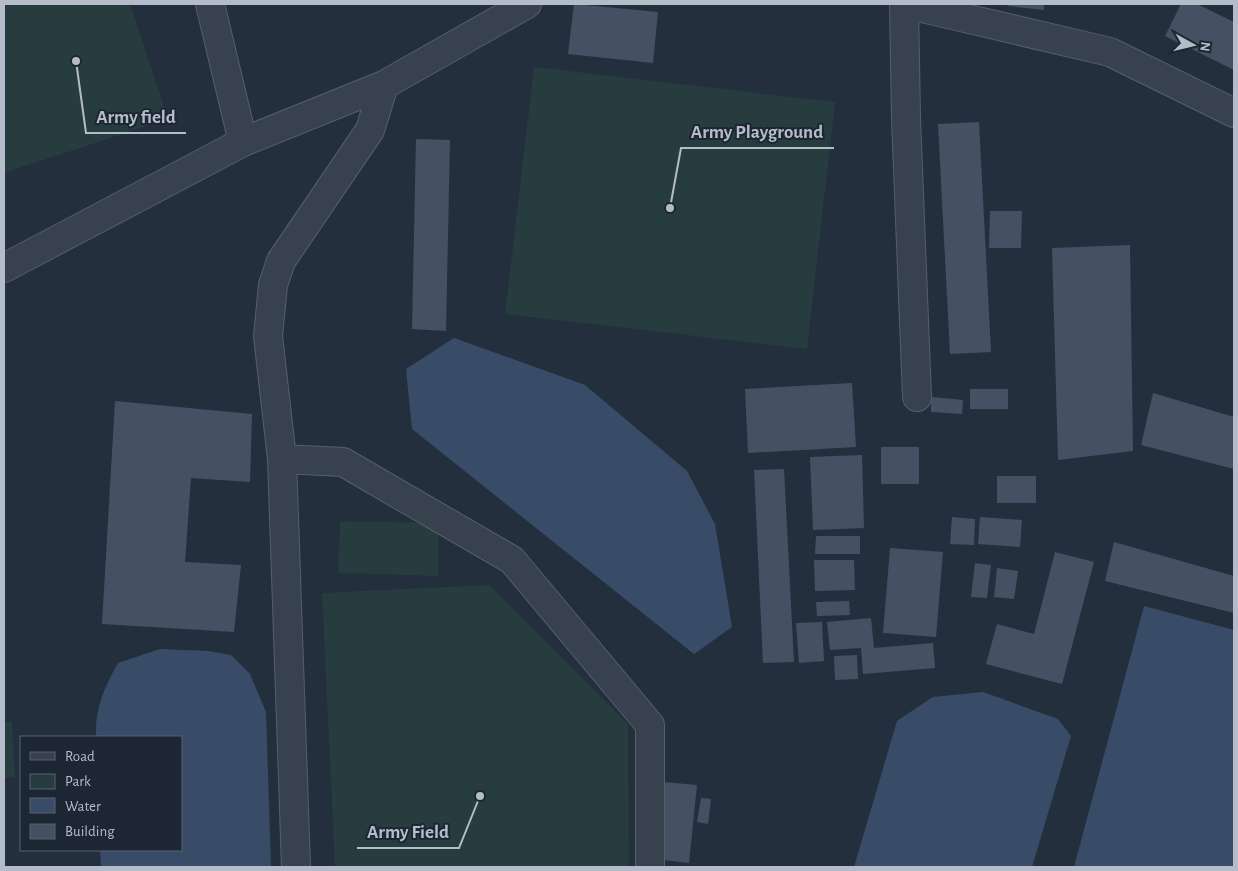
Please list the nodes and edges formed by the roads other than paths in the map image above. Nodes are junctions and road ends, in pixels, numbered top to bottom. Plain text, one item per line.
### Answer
1 (210, 4) edge
2 (527, 4) edge
3 (904, 4) edge
4 (384, 85) junction
5 (1234, 113) edge
6 (242, 142) junction
7 (4, 268) edge
8 (917, 396) dead end
9 (282, 460) junction
10 (296, 867) edge
11 (650, 867) edge

1 - 6 street
2 - 4 street
3 - 5 street
3 - 8 street
4 - 6 street
4 - 9 street
6 - 7 street
9 - 10 street
9 - 11 street

